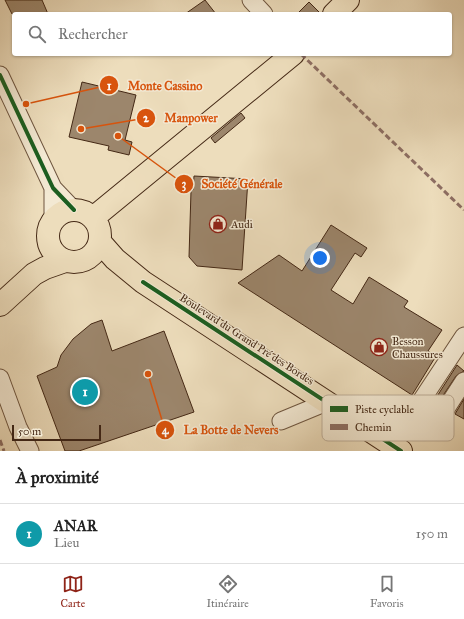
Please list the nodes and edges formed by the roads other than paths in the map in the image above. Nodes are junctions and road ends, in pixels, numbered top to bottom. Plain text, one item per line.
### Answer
1 (251, 0) edge
2 (348, 0) edge
3 (262, 12) edge
4 (336, 12) edge
5 (290, 56) edge
6 (0, 75) edge
7 (53, 188) junction
8 (83, 214) junction
9 (54, 221) junction
10 (50, 245) junction
11 (94, 251) junction
12 (65, 261) junction
13 (34, 274) junction
14 (0, 305) edge
15 (464, 336) edge
16 (0, 378) edge
17 (464, 381) edge
18 (425, 395) edge
19 (454, 396) edge
20 (322, 399) edge
21 (322, 404) edge
22 (281, 421) dead end
23 (386, 441) edge
24 (397, 448) edge
25 (30, 451) edge

1 - 3 street
2 - 4 main road
5 - 8 main road
6 - 7 street
7 - 8 street
7 - 9 street
8 - 9 main road
8 - 11 main road
9 - 10 main road
10 - 12 main road
10 - 13 main road
11 - 12 main road
11 - 20 main road, Boulevard du Grand Pré des Bordes
12 - 13 main road
13 - 14 main road
15 - 18 street
16 - 25 street
17 - 19 street
21 - 22 street
23 - 24 main road, Boulevard du Grand Pré des Bordes

